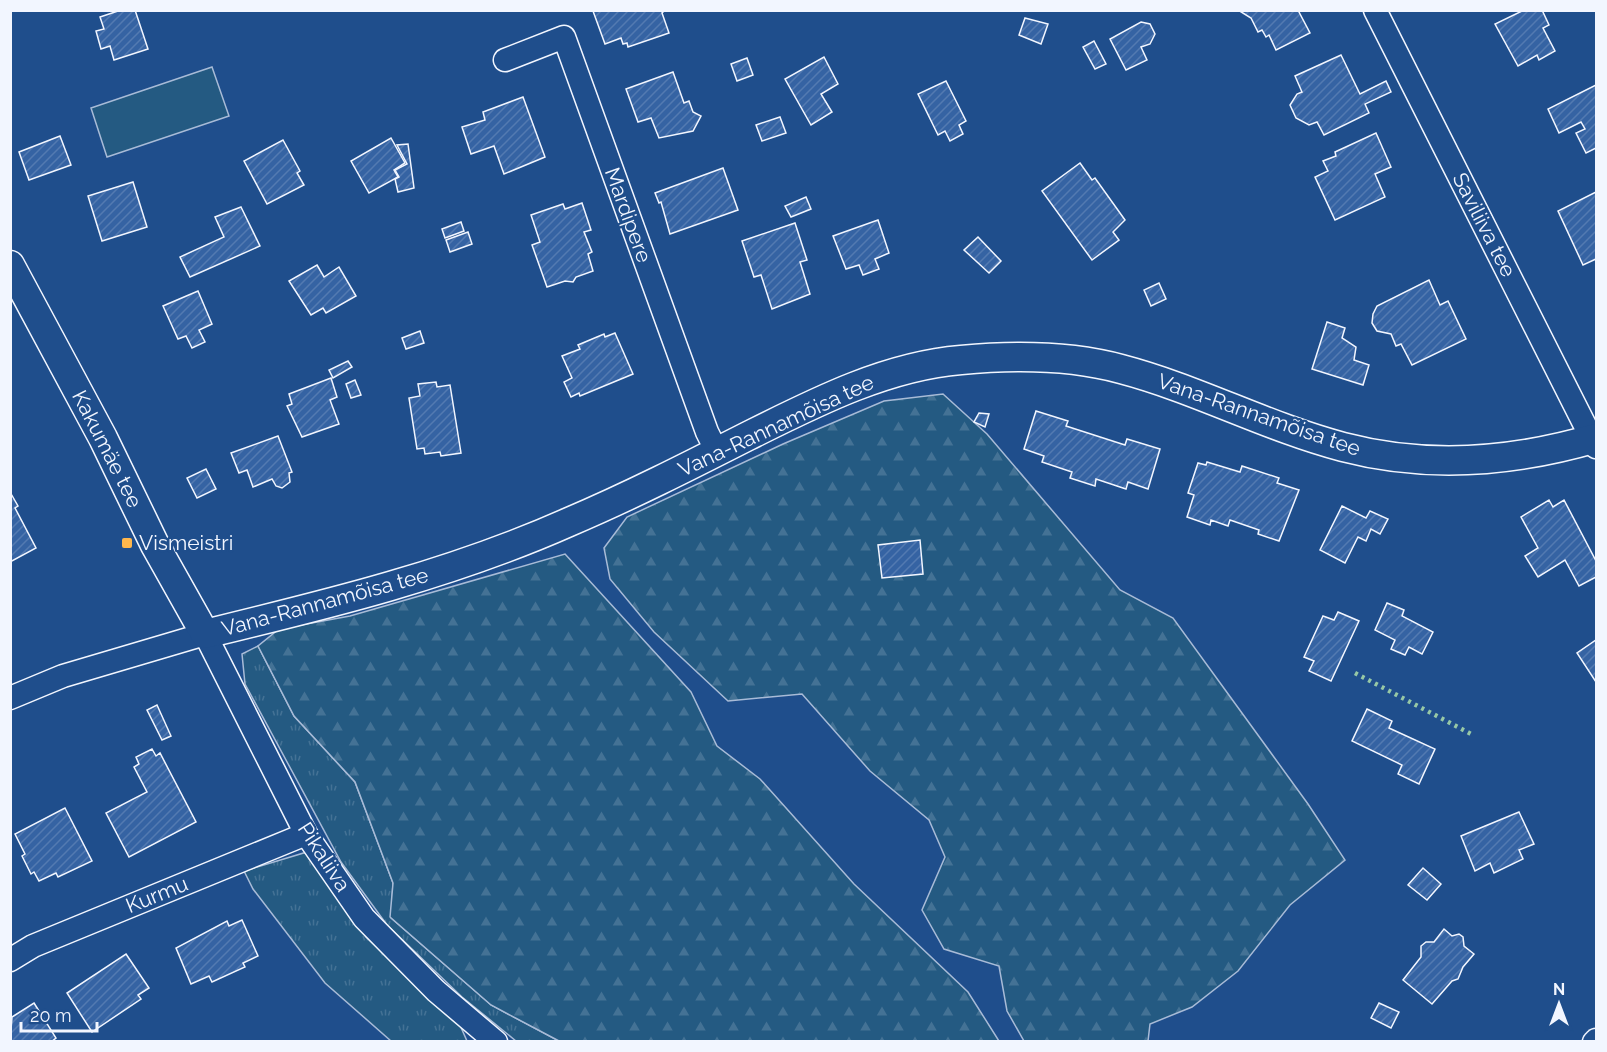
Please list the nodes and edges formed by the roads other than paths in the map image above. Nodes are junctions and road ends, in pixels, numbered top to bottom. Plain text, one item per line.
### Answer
1 (1375, 10) edge
2 (505, 60) dead end
3 (10, 265) edge
4 (1595, 442) edge
5 (717, 452) junction
6 (205, 634) junction
7 (10, 698) edge
8 (306, 834) junction
9 (10, 960) edge
10 (494, 1041) edge

1 - 4 street, Saviliiva tee
2 - 5 street, Mardipere
3 - 6 street, Kakumäe tee
4 - 5 street, Vana-Rannamõisa tee
5 - 6 street, Vana-Rannamõisa tee
6 - 7 street, Vana-Rannamõisa tee
6 - 8 street, Pikaliiva
8 - 9 street, Kurmu
8 - 10 street, Pikaliiva

